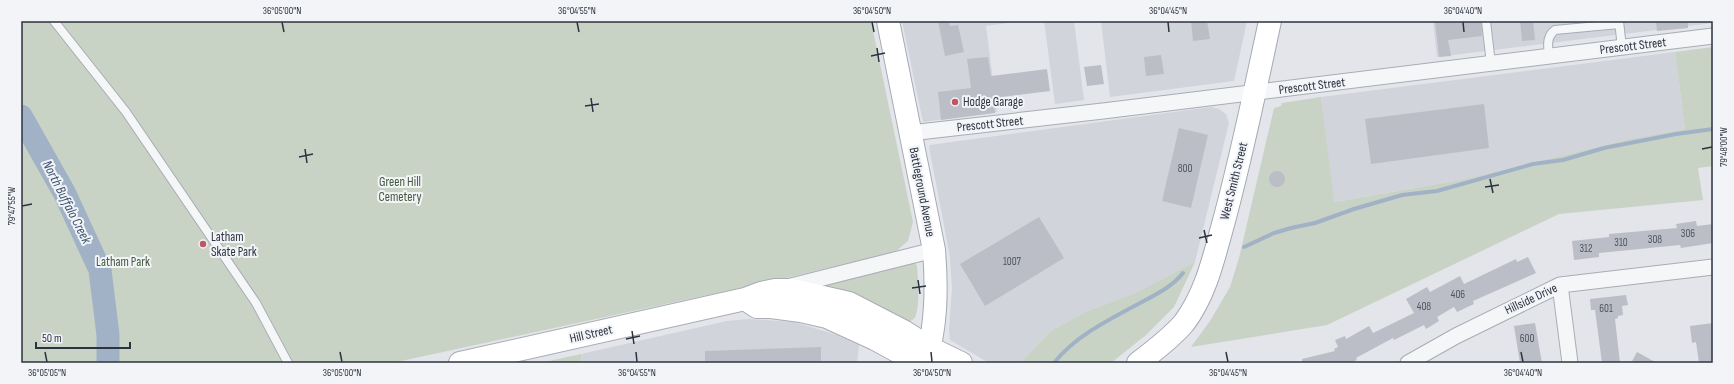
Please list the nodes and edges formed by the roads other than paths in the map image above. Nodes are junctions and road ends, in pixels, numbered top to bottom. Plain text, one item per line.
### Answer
1 (54, 21) edge
2 (888, 21) edge
3 (1270, 21) edge
4 (1486, 21) edge
5 (1619, 23) edge
6 (1713, 36) edge
7 (1622, 48) junction
8 (1549, 57) junction
9 (1491, 64) junction
10 (1254, 93) junction
11 (910, 133) junction
12 (934, 250) junction
13 (1713, 267) edge
14 (1560, 285) junction
15 (775, 290) junction
16 (745, 299) junction
17 (924, 358) edge
18 (288, 363) edge
19 (460, 363) edge
20 (961, 363) edge
21 (1138, 363) edge
22 (1408, 363) edge
23 (1570, 363) edge

1 - 18 lane
2 - 11 street, Battleground Avenue
3 - 10 street, West Smith Street
4 - 9 lane
5 - 7 lane
5 - 8 lane
6 - 7 street, Prescott Street
7 - 8 street, Prescott Street
8 - 9 street, Prescott Street
9 - 10 street, Prescott Street
10 - 11 street, Prescott Street
10 - 21 street, West Smith Street
11 - 12 street, Battleground Avenue
12 - 15 street, Hill Street
12 - 17 street, Battleground Avenue
13 - 14 street, Hillside Drive
14 - 22 street, Hillside Drive
14 - 23 street
15 - 16 street, Hill Street
15 - 17 street, Hill Street
16 - 17 street, Hill Street
16 - 19 street, Hill Street
17 - 20 street, Hill Street

